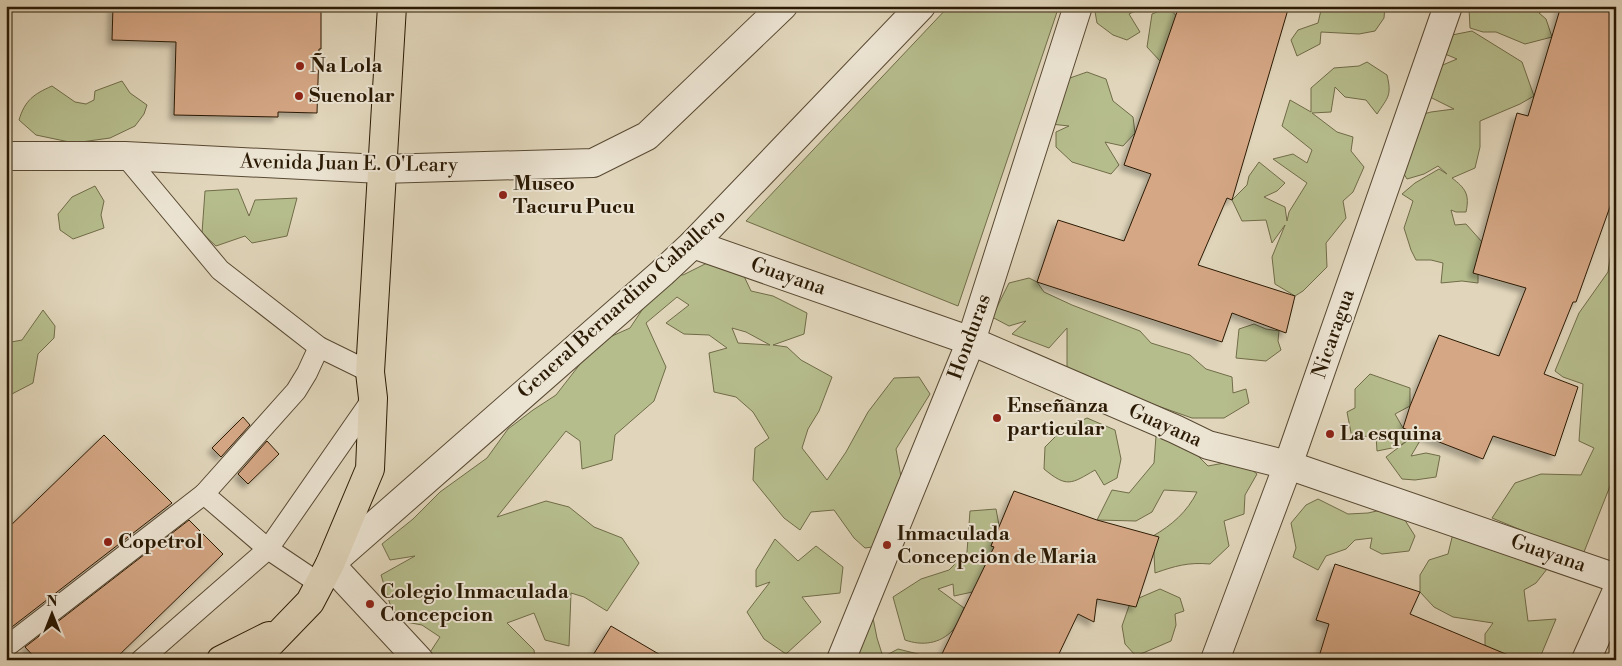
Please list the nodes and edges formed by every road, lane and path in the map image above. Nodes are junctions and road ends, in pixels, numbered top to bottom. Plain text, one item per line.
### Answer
1 (392, 6) edge
2 (783, 6) edge
3 (921, 6) edge
4 (1078, 6) edge
5 (1448, 6) edge
6 (6, 156) edge
7 (125, 156) junction
8 (381, 169) junction
9 (693, 244) junction
10 (971, 341) junction
11 (319, 347) junction
12 (371, 385) junction
13 (1288, 465) junction
14 (204, 494) junction
15 (268, 549) junction
16 (325, 574) junction
17 (1616, 578) edge
18 (1616, 593) edge
19 (284, 629) junction
20 (6, 646) edge
21 (255, 659) edge
22 (141, 660) edge
23 (221, 660) edge
24 (419, 660) edge
25 (841, 660) edge
26 (1215, 660) edge
27 (1586, 660) edge

1 - 8 highway
2 - 8 street, Avenida Juan E. O'Leary
3 - 9 street, General Bernardino Caballero
4 - 10 street, Honduras
5 - 13 street, Nicaragua
6 - 7 street, Avenida Juan E. O'Leary
7 - 8 street, Avenida Juan E. O'Leary
7 - 11 lane
8 - 12 highway
9 - 10 street, Guayana
9 - 16 street, General Bernardino Caballero
10 - 13 street, Guayana
10 - 25 street, Honduras
11 - 12 lane
11 - 14 lane
12 - 15 lane
12 - 16 highway
13 - 17 street, Guayana
13 - 26 street, Nicaragua
14 - 15 lane
14 - 20 lane
15 - 16 lane
15 - 22 lane
16 - 19 highway
16 - 24 street
18 - 27 street
19 - 21 highway
19 - 23 highway

